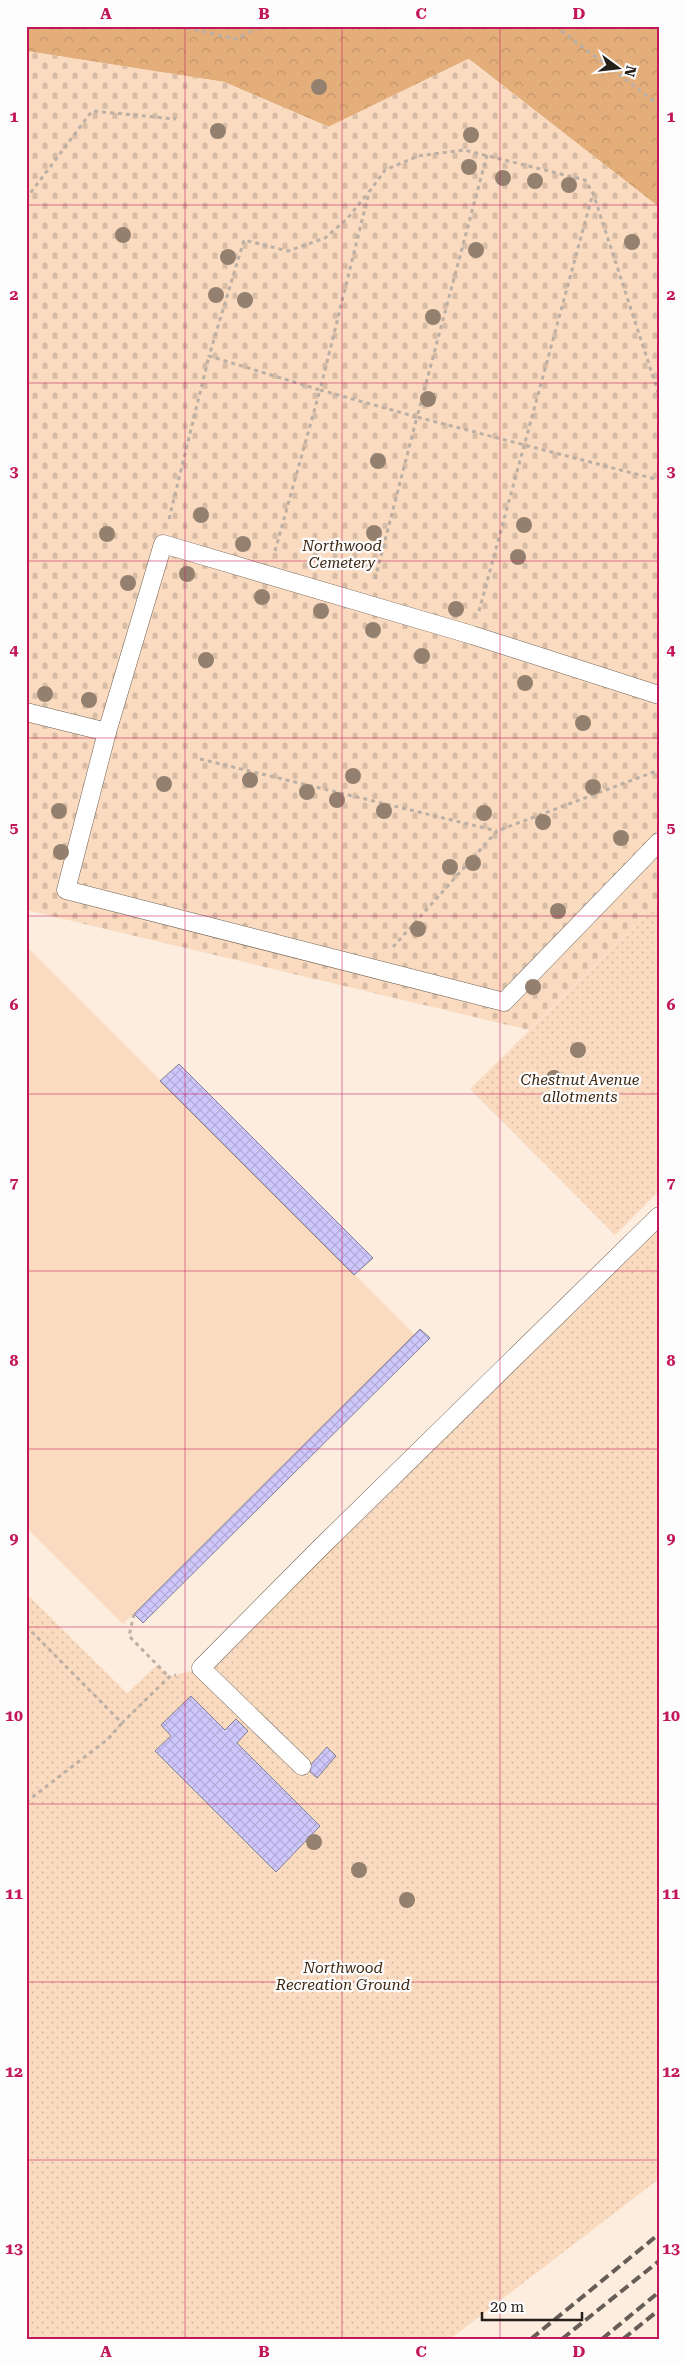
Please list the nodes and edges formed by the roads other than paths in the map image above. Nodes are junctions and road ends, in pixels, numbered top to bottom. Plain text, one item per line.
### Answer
1 (659, 695) edge
2 (26, 712) edge
3 (107, 732) junction
4 (659, 842) edge
5 (659, 1216) edge
6 (302, 1766) dead end

1 - 3 lane
2 - 3 lane
3 - 4 lane
5 - 6 lane

